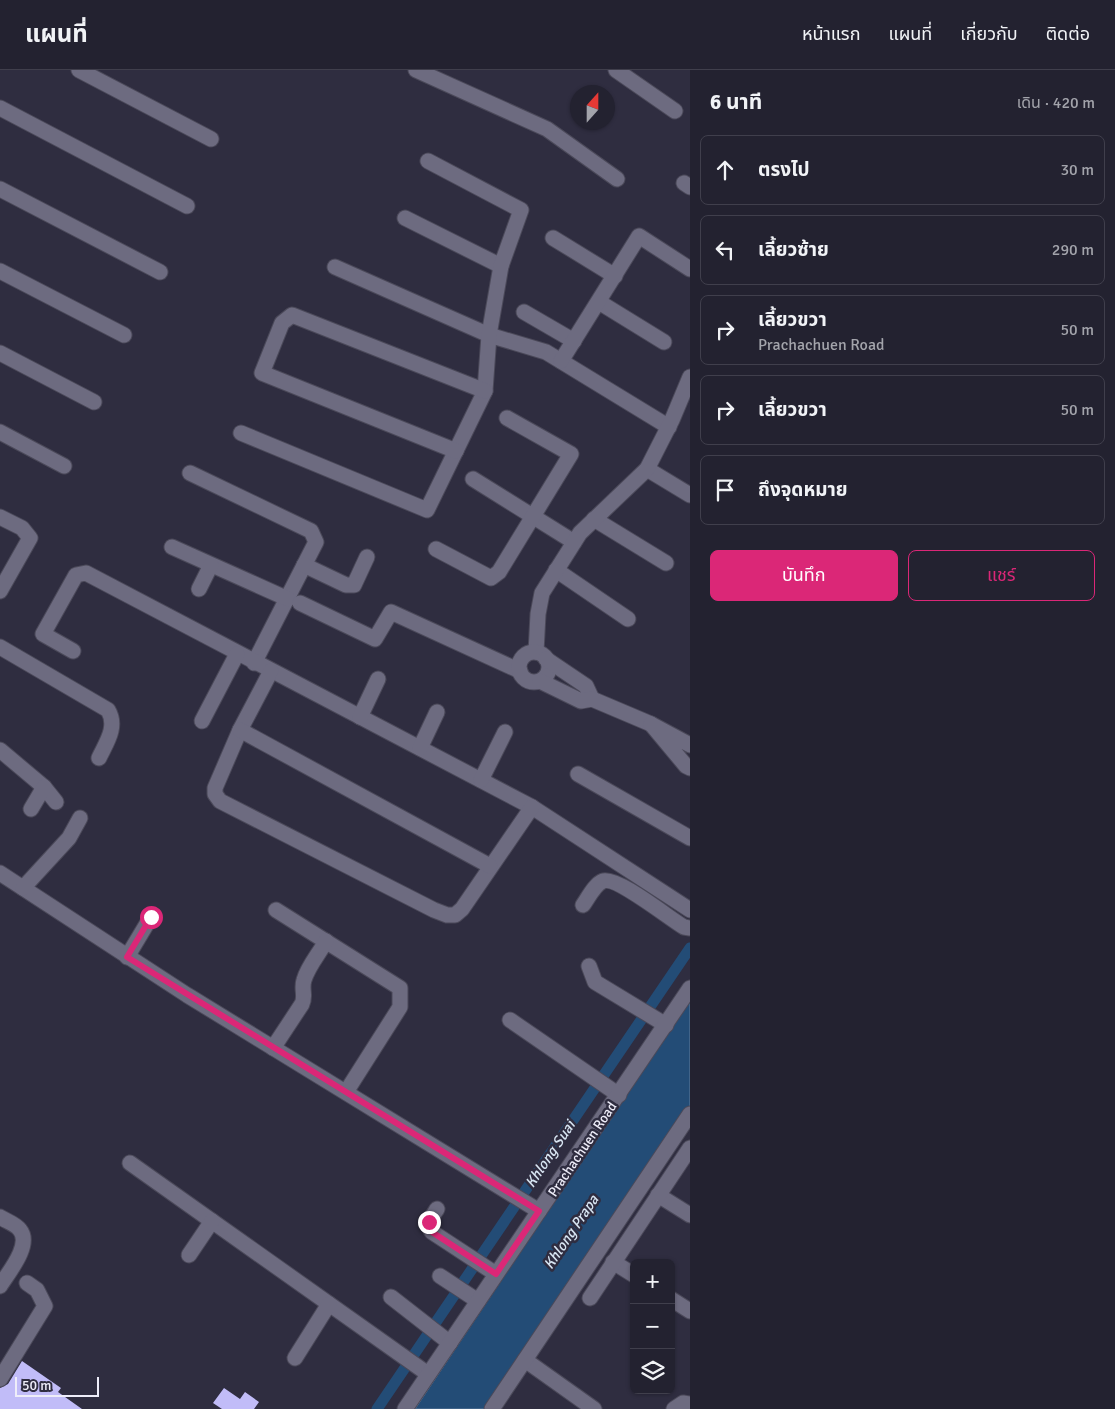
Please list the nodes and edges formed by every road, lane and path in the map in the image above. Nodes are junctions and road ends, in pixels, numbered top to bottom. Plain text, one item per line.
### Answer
1 (79, 70) edge
2 (416, 70) edge
3 (616, 70) edge
4 (0, 108) edge
5 (675, 111) dead end
6 (211, 139) dead end
7 (428, 161) dead end
8 (617, 179) dead end
9 (0, 189) edge
10 (187, 206) dead end
11 (406, 218) dead end
12 (553, 238) dead end
13 (335, 266) dead end
14 (501, 266) junction
15 (690, 269) edge
16 (0, 271) edge
17 (160, 272) dead end
18 (615, 276) junction
19 (599, 302) junction
20 (524, 312) dead end
21 (124, 335) dead end
22 (489, 335) junction
23 (574, 340) junction
24 (664, 342) dead end
25 (0, 353) edge
26 (561, 362) junction
27 (690, 378) edge
28 (486, 391) junction
29 (94, 402) dead end
30 (684, 412) edge
31 (507, 418) dead end
32 (669, 427) junction
33 (0, 432) edge
34 (241, 434) dead end
35 (456, 451) junction
36 (64, 466) dead end
37 (647, 469) junction
38 (190, 473) dead end
39 (473, 479) dead end
40 (690, 495) edge
41 (0, 517) edge
42 (533, 517) junction
43 (594, 519) junction
44 (574, 542) junction
45 (172, 547) dead end
46 (436, 549) dead end
47 (367, 557) dead end
48 (666, 563) dead end
49 (210, 565) junction
50 (304, 565) junction
51 (556, 570) junction
52 (199, 589) dead end
53 (0, 591) edge
54 (294, 601) junction
55 (628, 619) dead end
56 (0, 647) edge
57 (72, 651) dead end
58 (237, 654) junction
59 (541, 656) junction
60 (254, 663) junction
61 (271, 671) junction
62 (520, 671) junction
63 (378, 679) dead end
64 (540, 681) junction
65 (592, 700) junction
66 (438, 712) dead end
67 (360, 717) junction
68 (202, 721) dead end
69 (651, 724) junction
70 (240, 730) junction
71 (505, 732) dead end
72 (690, 745) edge
73 (420, 748) junction
74 (0, 750) edge
75 (99, 758) dead end
76 (690, 768) edge
77 (578, 774) dead end
78 (481, 780) junction
79 (44, 788) junction
80 (56, 802) dead end
81 (532, 807) junction
82 (31, 809) dead end
83 (80, 818) dead end
84 (690, 838) edge
85 (490, 866) junction
86 (0, 873) edge
87 (23, 888) junction
88 (583, 905) dead end
89 (276, 910) dead end
90 (690, 910) edge
91 (151, 917) dead end
92 (690, 928) edge
93 (326, 941) junction
94 (127, 957) junction
95 (589, 966) dead end
96 (690, 988) edge
97 (510, 1020) dead end
98 (661, 1022) junction
99 (273, 1048) junction
100 (614, 1091) junction
101 (346, 1092) junction
102 (690, 1114) edge
103 (690, 1148) edge
104 (130, 1163) dead end
105 (658, 1195) junction
106 (528, 1204) junction
107 (436, 1209) dead end
108 (690, 1215) edge
109 (0, 1218) edge
110 (212, 1221) junction
111 (189, 1255) dead end
112 (613, 1262) junction
113 (492, 1271) junction
114 (630, 1273) edge
115 (440, 1276) dead end
116 (28, 1283) dead end
117 (0, 1286) edge
118 (467, 1293) junction
119 (390, 1297) dead end
120 (590, 1298) dead end
121 (675, 1303) edge
122 (329, 1304) junction
123 (690, 1312) edge
124 (445, 1339) junction
125 (296, 1358) dead end
126 (526, 1360) junction
127 (424, 1371) junction
128 (0, 1378) edge
129 (690, 1404) edge
130 (405, 1409) edge
131 (492, 1409) edge
132 (594, 1409) edge
133 (674, 1409) edge

1 - 6 street
2 - 8 street
3 - 5 street
4 - 10 street
7 - 14 street
9 - 17 street
11 - 14 street
12 - 18 street
13 - 22 street
14 - 22 street
15 - 18 street
16 - 21 street
18 - 19 street
19 - 23 street
19 - 24 street
20 - 23 street
22 - 26 street
22 - 28 street
23 - 26 street
25 - 29 street
26 - 32 street
27 - 30 street
28 - 35 street
28 - 35 street
30 - 32 street
31 - 42 street
32 - 37 street
33 - 36 street
34 - 35 street
37 - 40 street
37 - 43 street
38 - 50 street
39 - 42 street
41 - 53 street
42 - 44 street
42 - 46 street
43 - 44 street
43 - 48 street
44 - 51 street
45 - 49 street
47 - 50 street
49 - 52 street
49 - 54 street
50 - 54 street
51 - 55 street
51 - 59 street
54 - 60 street
54 - 62 street
56 - 75 street
57 - 58 street
58 - 60 street
58 - 68 street
59 - 62 street
59 - 64 street
59 - 65 street
60 - 61 street
61 - 67 street
61 - 70 street
62 - 64 street
63 - 67 street
64 - 65 street
65 - 69 street
66 - 73 street
67 - 73 street
69 - 72 street
69 - 76 street
70 - 85 street
70 - 85 street
71 - 78 street
73 - 78 street
74 - 79 street
77 - 84 street
78 - 81 street
79 - 80 street
79 - 82 street
81 - 85 street
81 - 90 street
83 - 87 street
86 - 87 street
87 - 94 street
88 - 92 street
89 - 93 street
91 - 94 street
93 - 99 street
93 - 101 street
94 - 99 street
95 - 98 street
96 - 98 street, Prachachuen Road
97 - 100 street
98 - 100 street, Prachachuen Road
99 - 101 street
100 - 106 street, Prachachuen Road
101 - 106 street
102 - 126 street
103 - 105 street
104 - 110 street
105 - 108 street
105 - 112 street
106 - 113 street, Prachachuen Road
107 - 113 street
109 - 117 street
110 - 111 street
110 - 122 street
112 - 114 street
112 - 120 street
113 - 118 street, Prachachuen Road
115 - 118 street
116 - 128 street
118 - 124 street, Prachachuen Road
119 - 124 street
121 - 123 street
122 - 125 street
122 - 127 street
124 - 127 street, Prachachuen Road
126 - 131 street
126 - 132 street
127 - 130 street, Prachachuen Road
129 - 133 street

